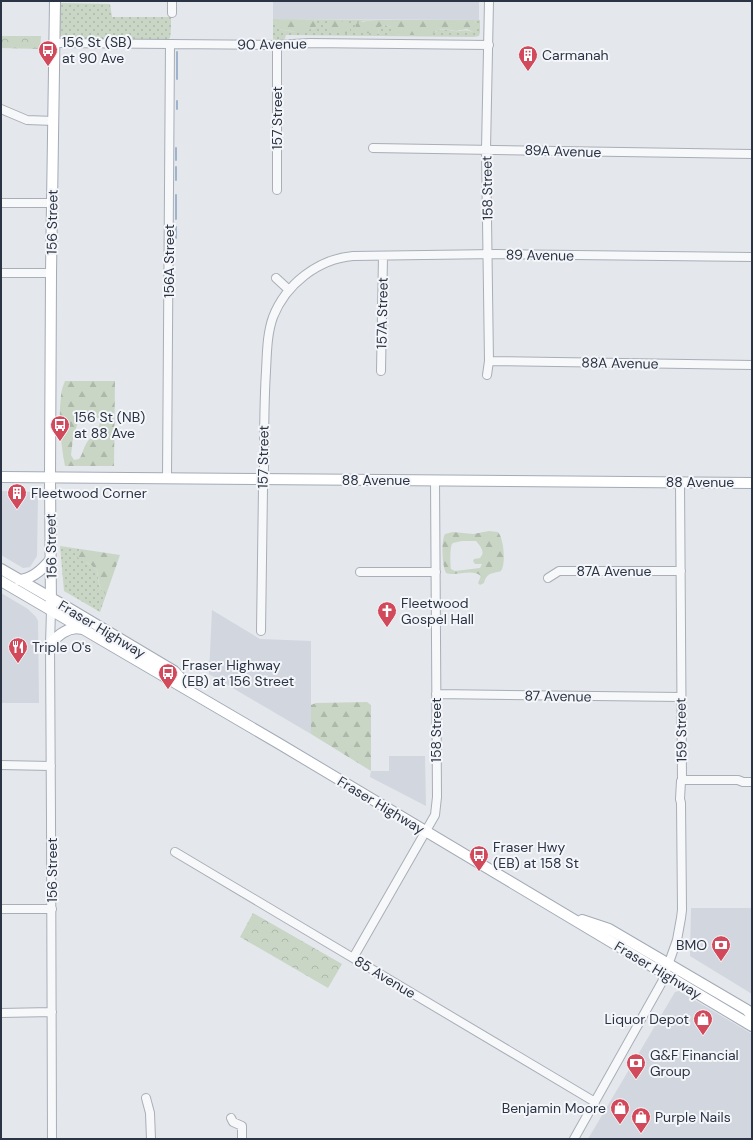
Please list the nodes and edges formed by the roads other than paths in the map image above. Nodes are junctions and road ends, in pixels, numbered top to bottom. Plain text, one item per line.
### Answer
1 (55, 1) edge
2 (172, 1) edge
3 (489, 1) edge
4 (172, 13) dead end
5 (54, 43) junction
6 (170, 44) junction
7 (277, 45) junction
8 (489, 45) junction
9 (1, 109) edge
10 (54, 121) junction
11 (374, 148) dead end
12 (486, 149) junction
13 (752, 154) edge
14 (277, 190) dead end
15 (1, 203) edge
16 (52, 203) junction
17 (487, 254) junction
18 (383, 256) junction
19 (752, 256) edge
20 (329, 262) joint
21 (1, 273) edge
22 (51, 273) junction
23 (276, 278) dead end
24 (290, 290) junction
25 (488, 361) junction
26 (752, 365) edge
27 (381, 371) dead end
28 (487, 375) dead end
29 (1, 477) edge
30 (50, 478) junction
31 (167, 478) junction
32 (263, 479) junction
33 (435, 480) junction
34 (680, 482) junction
35 (752, 483) edge
36 (51, 559) junction
37 (1, 569) edge
38 (681, 571) junction
39 (360, 572) dead end
40 (436, 572) junction
41 (548, 578) dead end
42 (20, 580) junction
43 (1, 581) edge
44 (51, 598) junction
45 (51, 610) junction
46 (86, 631) junction
47 (261, 631) dead end
48 (50, 644) junction
49 (436, 694) junction
50 (198, 696) junction
51 (681, 697) junction
52 (1, 766) edge
53 (51, 766) junction
54 (682, 780) junction
55 (752, 782) edge
56 (426, 832) junction
57 (175, 852) dead end
58 (1, 909) edge
59 (52, 909) junction
60 (565, 914) junction
61 (353, 958) junction
62 (669, 964) junction
63 (665, 974) junction
64 (52, 1012) junction
65 (1, 1013) edge
66 (752, 1016) edge
67 (752, 1026) edge
68 (146, 1098) dead end
69 (595, 1102) junction
70 (231, 1118) dead end
71 (52, 1139) edge
72 (151, 1139) edge
73 (242, 1139) edge
74 (574, 1139) edge

1 - 5 main road, 156 Street
2 - 4 street
3 - 8 street, 158 Street
5 - 6 street, 90 Avenue
5 - 10 main road, 156 Street
6 - 7 street, 90 Avenue
6 - 31 street, 156A Street
7 - 8 street, 90 Avenue
7 - 14 street, 157 Street
8 - 12 street, 158 Street
9 - 10 street
10 - 16 main road, 156 Street
11 - 12 street, 89A Avenue
12 - 13 street, 89A Avenue
12 - 17 street, 158 Street
15 - 16 street
16 - 22 main road, 156 Street
17 - 18 street, 89 Avenue
17 - 19 street, 89 Avenue
17 - 25 street, 158 Street
18 - 20 street, 89 Avenue
18 - 27 street, 157A Street
20 - 24 street, 157 Street
21 - 22 street
22 - 30 main road, 156 Street
23 - 24 street
24 - 32 street, 157 Street
25 - 26 street, 88A Avenue
25 - 28 street, 158 Street
29 - 30 main road, 88 Avenue
30 - 31 main road, 88 Avenue
30 - 36 main road, 156 Street
31 - 32 main road, 88 Avenue
32 - 33 main road, 88 Avenue
32 - 47 street, 157 Street
33 - 34 main road, 88 Avenue
33 - 40 street, 158 Street
34 - 35 main road, 88 Avenue
34 - 38 street, 159 Street
36 - 42 main road
36 - 44 main road, 156 Street
37 - 42 main road, Fraser Highway
38 - 41 street, 87A Avenue
38 - 51 street, 159 Street
39 - 40 street
40 - 49 street, 158 Street
42 - 44 main road, Fraser Highway
43 - 45 main road, Fraser Highway
44 - 45 main road, 156 Street
44 - 50 main road, Fraser Highway
45 - 46 main road, Fraser Highway
45 - 48 street, 156 Street
46 - 48 main road
46 - 50 main road, Fraser Highway
48 - 53 street, 156 Street
49 - 51 street, 87 Avenue
49 - 56 street, 158 Street
50 - 56 main road, Fraser Highway
51 - 54 street, 159 Street
52 - 53 street
53 - 59 street, 156 Street
54 - 55 street
54 - 62 street, 159 Street
56 - 60 main road, Fraser Highway
56 - 61 street, 158 Street
57 - 61 street, 85 Avenue
58 - 59 street
59 - 64 street, 156 Street
60 - 62 main road, Fraser Highway
60 - 63 main road, Fraser Highway
61 - 69 street, 85 Avenue
62 - 63 street, 159 Street
62 - 66 main road, Fraser Highway
63 - 67 main road, Fraser Highway
63 - 69 street, 159 Street
64 - 65 street
64 - 71 street, 156 Street
68 - 72 street
69 - 74 street, 159 Street
70 - 73 street

